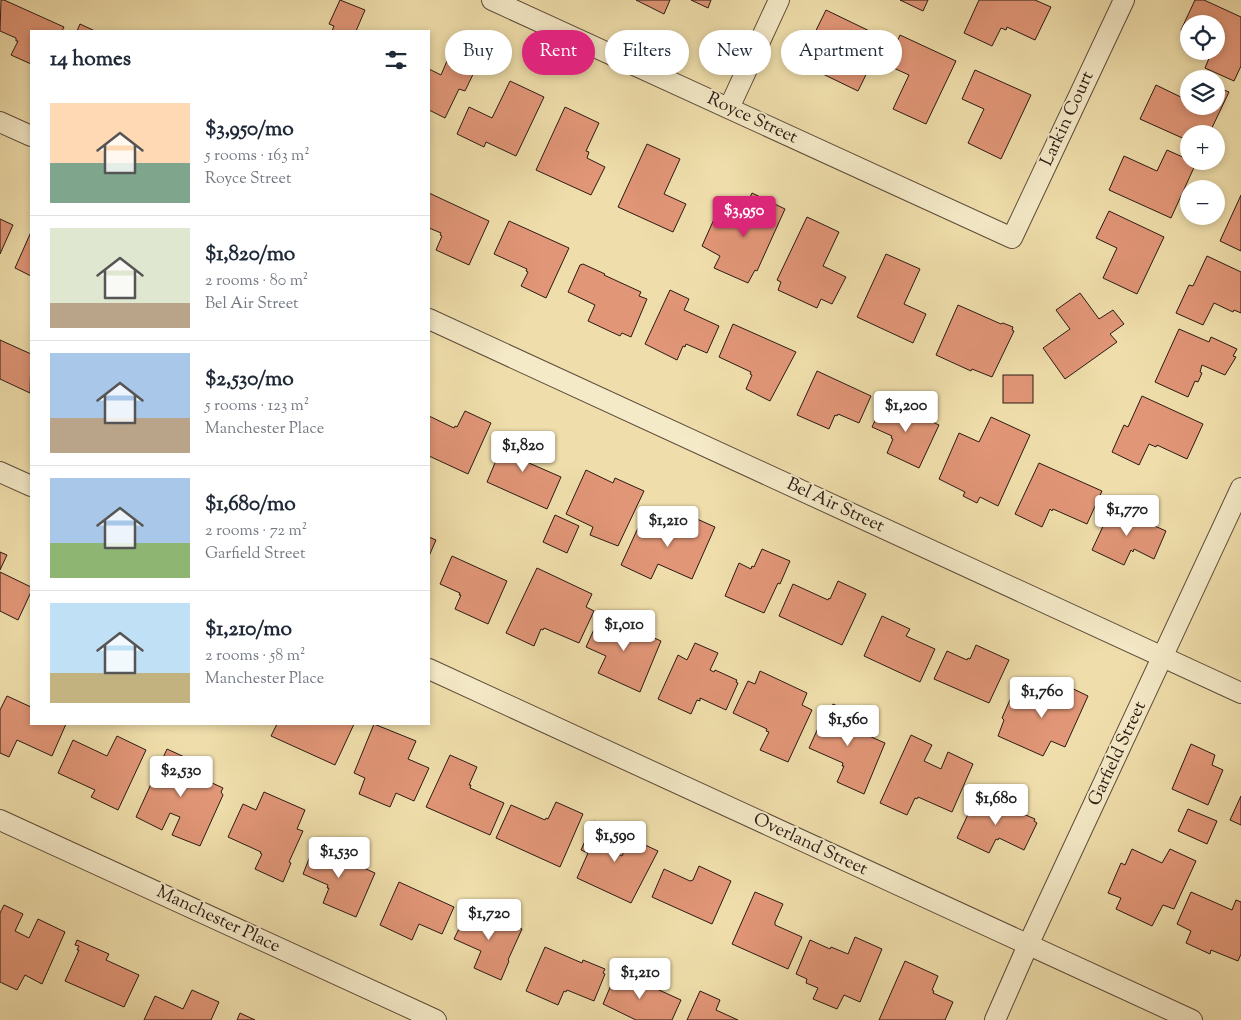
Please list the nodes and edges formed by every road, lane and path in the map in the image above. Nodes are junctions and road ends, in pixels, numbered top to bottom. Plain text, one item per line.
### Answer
1 (492, 0) edge
2 (779, 0) edge
3 (1124, 0) edge
4 (729, 108) junction
5 (0, 122) edge
6 (30, 136) edge
7 (1012, 238) joint
8 (430, 319) edge
9 (0, 472) edge
10 (30, 486) edge
11 (1241, 488) edge
12 (1164, 657) junction
13 (430, 670) edge
14 (1241, 693) edge
15 (0, 820) edge
16 (1028, 946) junction
17 (436, 1020) edge
18 (995, 1020) edge
19 (1192, 1020) edge

1 - 4 street, Royce Street
2 - 4 street
3 - 7 street, Larkin Court
4 - 7 street, Royce Street
5 - 6 street
8 - 12 street, Bel Air Street
9 - 10 street
11 - 12 street, Garfield Street
12 - 14 street, Bel Air Street
12 - 16 street, Garfield Street
13 - 16 street, Overland Street
15 - 17 street, Manchester Place
16 - 18 street, Garfield Street
16 - 19 street, Overland Street

